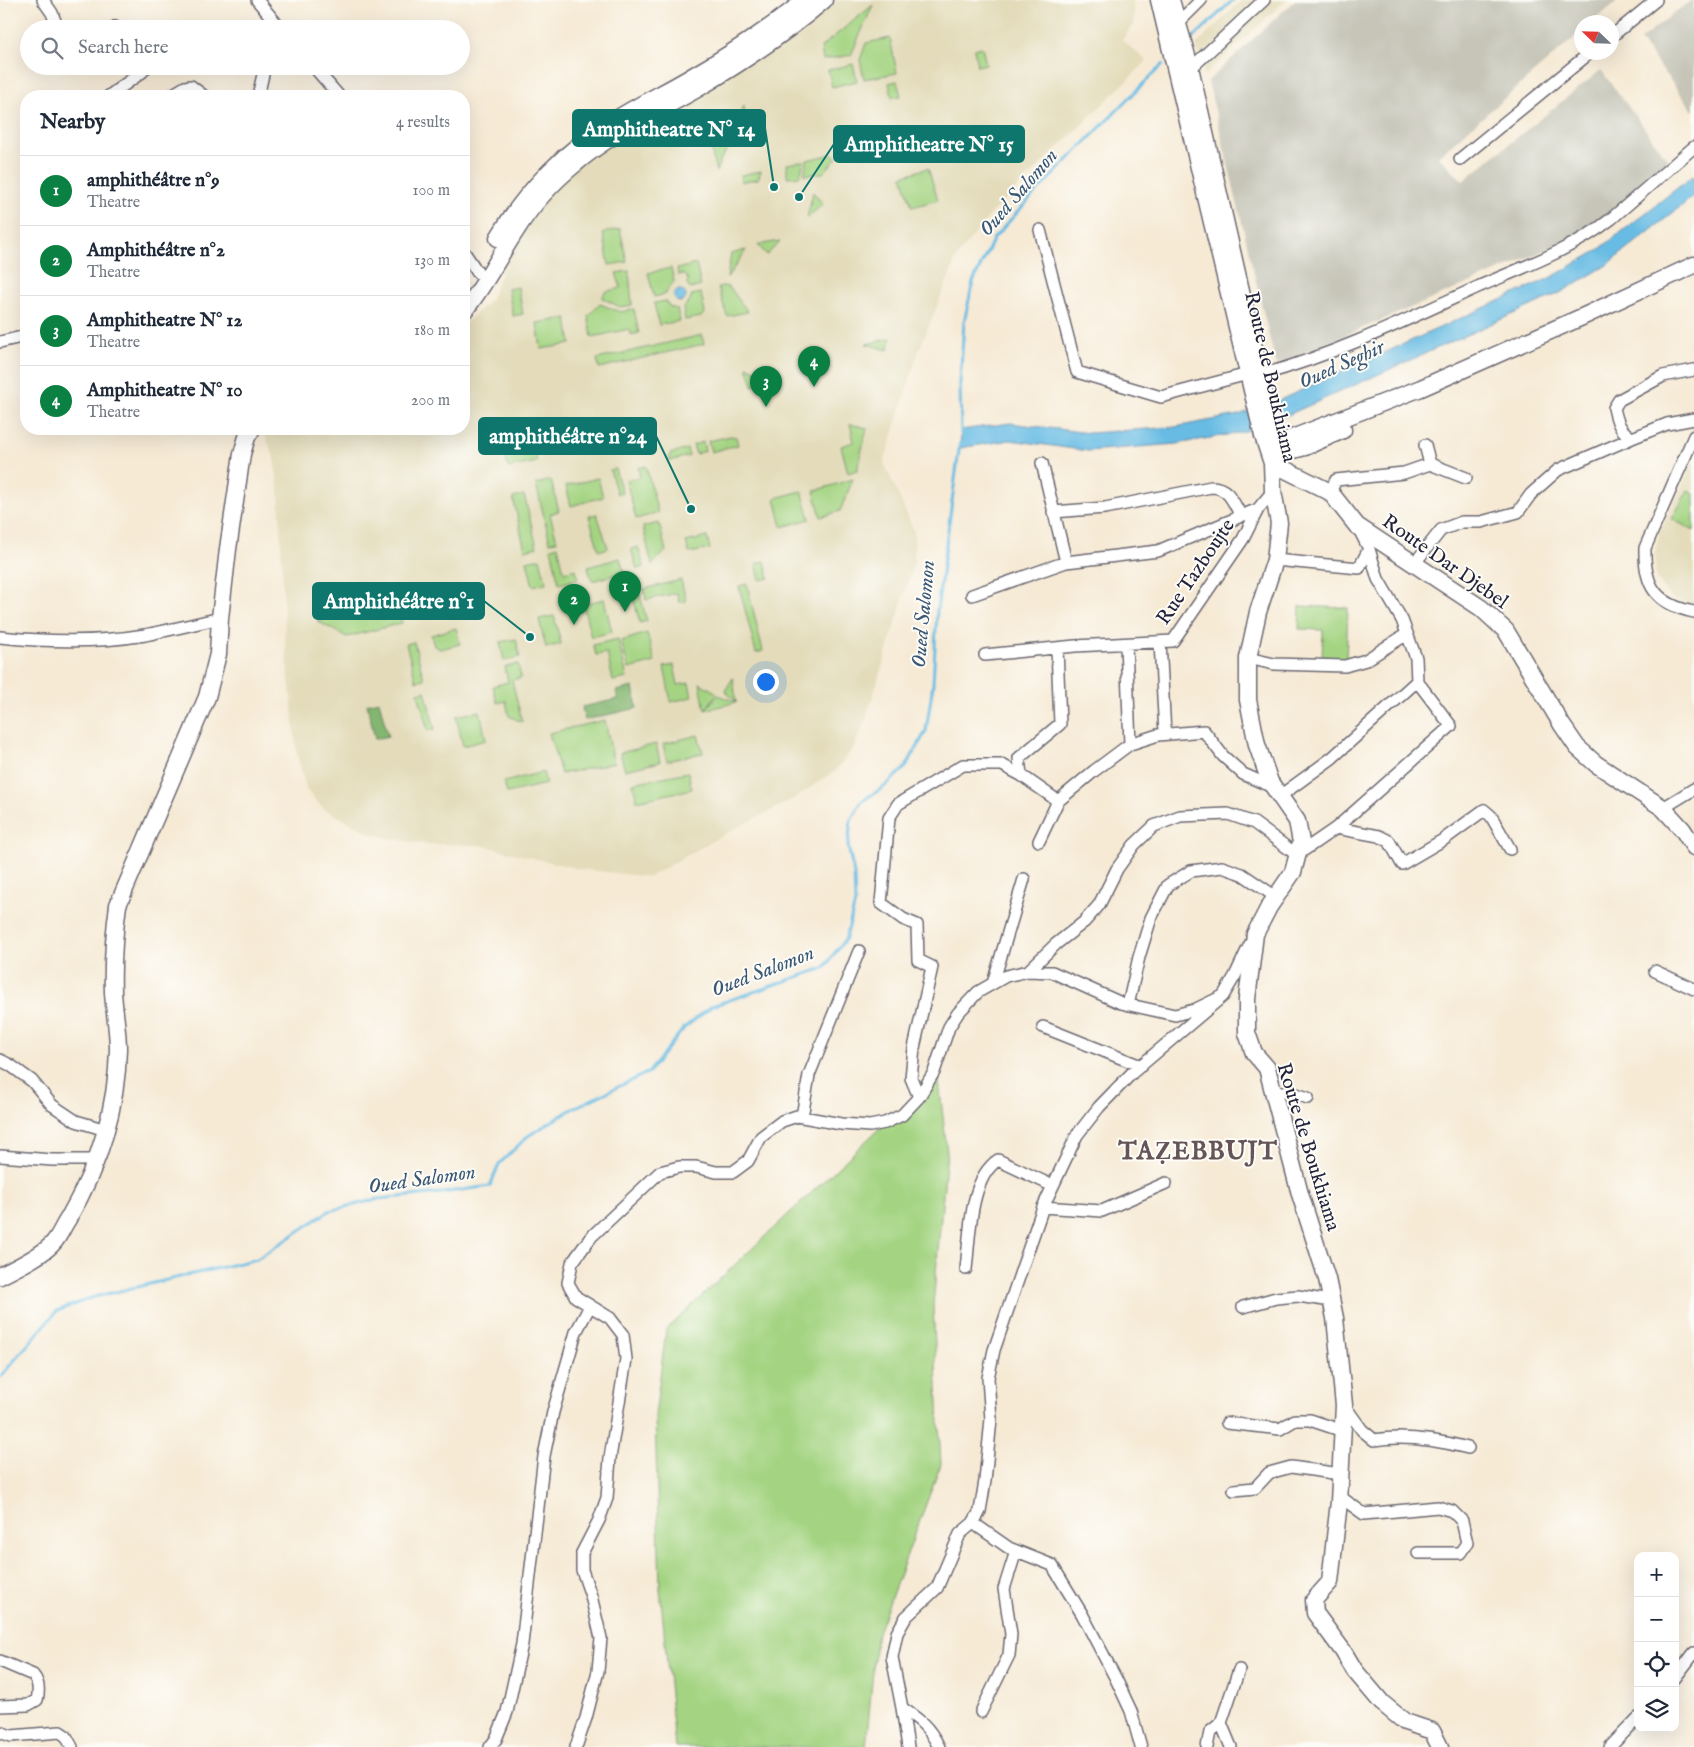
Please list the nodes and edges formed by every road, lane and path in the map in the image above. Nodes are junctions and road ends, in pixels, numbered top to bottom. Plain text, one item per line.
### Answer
1 (43, 0) edge
2 (257, 0) edge
3 (805, 0) edge
4 (824, 0) edge
5 (1159, 0) edge
6 (1171, 0) edge
7 (1201, 0) edge
8 (1264, 0) edge
9 (1656, 0) edge
10 (54, 20) edge
11 (272, 20) edge
12 (1619, 30) edge
13 (1175, 34) junction
14 (1581, 60) edge
15 (1183, 68) junction
16 (138, 75) edge
17 (263, 75) edge
18 (321, 75) edge
19 (117, 90) edge
20 (180, 90) edge
21 (196, 90) edge
22 (259, 90) edge
23 (334, 90) edge
24 (1694, 147) edge
25 (1460, 159) dead end
26 (514, 223) junction
27 (1040, 230) dead end
28 (470, 261) edge
29 (1694, 265) edge
30 (478, 273) junction
31 (1694, 275) edge
32 (470, 286) edge
33 (470, 303) edge
34 (20, 337) edge
35 (0, 342) edge
36 (1694, 370) edge
37 (1256, 379) junction
38 (1694, 419) edge
39 (248, 435) edge
40 (1694, 436) edge
41 (1632, 438) junction
42 (1425, 445) dead end
43 (1272, 448) junction
44 (1042, 463) dead end
45 (1430, 464) junction
46 (1466, 478) dead end
47 (1272, 491) junction
48 (1330, 492) junction
49 (1258, 509) junction
50 (1053, 512) junction
51 (1240, 516) junction
52 (1357, 526) junction
53 (1369, 549) junction
54 (1275, 560) junction
55 (1066, 562) junction
56 (1414, 564) junction
57 (972, 594) dead end
58 (1694, 612) edge
59 (220, 618) junction
60 (1407, 634) junction
61 (0, 637) edge
62 (1160, 642) junction
63 (1126, 644) junction
64 (1057, 648) junction
65 (985, 655) dead end
66 (1248, 658) junction
67 (1416, 681) junction
68 (1165, 734) junction
69 (1130, 744) junction
70 (1019, 758) junction
71 (1002, 765) junction
72 (1022, 774) junction
73 (1694, 789) edge
74 (1277, 792) junction
75 (1058, 801) junction
76 (1662, 808) junction
77 (1336, 828) junction
78 (1691, 838) edge
79 (1039, 841) dead end
80 (1510, 849) dead end
81 (1297, 855) junction
82 (1024, 879) dead end
83 (1276, 897) junction
84 (1255, 934) junction
85 (859, 951) dead end
86 (1028, 971) junction
87 (1655, 971) dead end
88 (993, 983) junction
89 (1694, 989) edge
90 (1223, 996) junction
91 (1128, 1005) junction
92 (1043, 1027) dead end
93 (0, 1060) edge
94 (1141, 1066) junction
95 (1273, 1094) junction
96 (919, 1097) junction
97 (1308, 1098) dead end
98 (802, 1117) junction
99 (106, 1130) junction
100 (0, 1156) edge
101 (96, 1160) junction
102 (1166, 1183) dead end
103 (1053, 1186) junction
104 (1043, 1208) junction
105 (966, 1269) dead end
106 (0, 1276) edge
107 (1331, 1301) junction
108 (590, 1306) junction
109 (1242, 1307) dead end
110 (1344, 1405) junction
111 (1227, 1423) dead end
112 (1342, 1431) junction
113 (1468, 1448) dead end
114 (1340, 1474) junction
115 (1234, 1490) dead end
116 (1339, 1496) junction
117 (973, 1522) junction
118 (1016, 1551) junction
119 (1418, 1553) dead end
120 (1694, 1653) edge
121 (0, 1661) edge
122 (1239, 1670) dead end
123 (1679, 1673) edge
124 (0, 1706) edge
125 (902, 1708) junction
126 (981, 1712) dead end
127 (1221, 1722) junction
128 (1634, 1722) edge
129 (0, 1732) edge
130 (72, 1747) edge
131 (490, 1747) edge
132 (576, 1747) edge
133 (908, 1747) edge
134 (939, 1747) edge
135 (1140, 1747) edge
136 (1207, 1747) edge
137 (1231, 1747) edge
138 (1440, 1747) edge
139 (1610, 1747) edge

1 - 10 street
2 - 11 street
3 - 26 street
4 - 26 street
5 - 13 street, Route de Boukhiama
6 - 13 street, Route de Boukhiama
7 - 13 street
8 - 15 street
9 - 12 street
13 - 15 street, Route de Boukhiama
14 - 25 street
15 - 37 street, Route de Boukhiama
16 - 19 street
17 - 22 street
18 - 23 street
20 - 21 street
24 - 37 street
26 - 30 street
26 - 33 street
27 - 37 street
28 - 30 street
29 - 43 street
30 - 32 street
31 - 43 street
34 - 35 street
36 - 41 street
37 - 43 street, Route de Boukhiama
38 - 41 street
39 - 59 street
40 - 58 street
41 - 56 street
42 - 45 street
43 - 47 street, Route de Boukhiama
43 - 48 street, Route Dar Djebel
44 - 50 street
45 - 46 street
45 - 48 street
47 - 49 street, Rue Tazboujte
47 - 54 street, Route de Boukhiama
48 - 52 street, Route Dar Djebel
49 - 51 street
49 - 62 street, Rue Tazboujte
50 - 51 street
50 - 55 street
51 - 55 street
52 - 53 street
52 - 56 street, Route Dar Djebel
53 - 54 street
53 - 60 street
54 - 66 street, Route de Boukhiama
55 - 57 street
56 - 76 street, Route Dar Djebel
59 - 61 street
59 - 99 street
60 - 66 street
60 - 67 street
62 - 63 street, Rue Tazboujte
62 - 68 street
63 - 64 street, Rue Tazboujte
63 - 69 street
64 - 65 street, Rue Tazboujte
64 - 70 street
66 - 74 street, Route de Boukhiama
67 - 74 street
67 - 77 street
68 - 69 street
68 - 74 street
69 - 75 street
70 - 71 street
70 - 72 street
71 - 72 street
71 - 96 street
72 - 75 street
73 - 76 street
74 - 81 street, Route de Boukhiama
75 - 79 street
76 - 78 street, Route Dar Djebel
77 - 80 street
77 - 81 street
81 - 83 street, Route de Boukhiama
81 - 86 street
82 - 88 street
83 - 84 street, Route de Boukhiama
83 - 91 street
84 - 90 street
84 - 95 street, Route de Boukhiama
85 - 98 street
86 - 88 street
86 - 91 street
87 - 89 street
88 - 96 street
90 - 91 street
90 - 94 street
92 - 94 street
93 - 99 street
94 - 103 street
95 - 97 street
95 - 107 street, Route de Boukhiama
96 - 98 street
98 - 108 street
99 - 101 street
100 - 101 street
101 - 106 street
102 - 104 street
103 - 104 street
103 - 105 street
104 - 117 street
107 - 109 street
107 - 110 street, Route de Boukhiama
108 - 131 street
108 - 132 street
110 - 112 street, Route de Boukhiama
110 - 113 street
111 - 112 street
112 - 114 street, Route de Boukhiama
114 - 115 street
114 - 116 street, Route de Boukhiama
116 - 119 street
116 - 138 street, Route de Boukhiama
117 - 118 street
117 - 125 street
118 - 126 street
118 - 135 street
120 - 123 street
121 - 124 street
122 - 127 street
125 - 133 street
125 - 134 street
127 - 136 street
127 - 137 street
128 - 139 street
129 - 130 street

